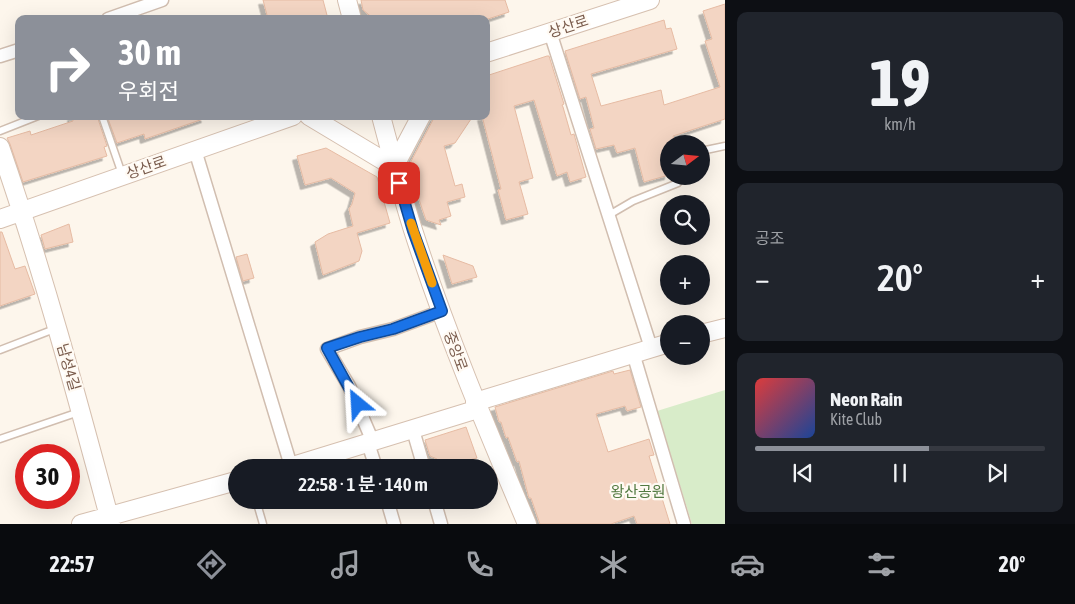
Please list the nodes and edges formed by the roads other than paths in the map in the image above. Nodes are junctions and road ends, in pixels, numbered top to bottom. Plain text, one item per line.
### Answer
1 (162, 0) edge
2 (347, 0) edge
3 (650, 0) edge
4 (119, 15) edge
5 (352, 15) edge
6 (550, 32) junction
7 (15, 51) edge
8 (490, 52) edge
9 (0, 56) edge
10 (28, 120) edge
11 (103, 120) edge
12 (281, 120) edge
13 (316, 120) edge
14 (382, 120) edge
15 (419, 120) edge
16 (0, 131) edge
17 (725, 146) edge
18 (0, 147) edge
19 (710, 149) edge
20 (195, 150) junction
21 (394, 167) junction
22 (122, 175) junction
23 (673, 185) edge
24 (22, 211) junction
25 (608, 215) junction
26 (0, 219) edge
27 (442, 311) junction
28 (58, 328) junction
29 (725, 328) edge
30 (710, 332) edge
31 (660, 346) edge
32 (651, 348) junction
33 (0, 350) edge
34 (633, 353) junction
35 (477, 406) junction
36 (82, 412) junction
37 (413, 430) junction
38 (0, 440) edge
39 (371, 442) junction
40 (287, 459) edge
41 (315, 459) edge
42 (374, 459) edge
43 (421, 459) edge
44 (228, 483) edge
45 (259, 509) edge
46 (390, 509) edge
47 (437, 509) edge
48 (110, 520) edge
49 (81, 524) edge
50 (263, 524) edge
51 (394, 524) edge
52 (442, 524) edge
53 (527, 524) edge
54 (684, 524) edge

1 - 4 street
2 - 5 street
3 - 6 street, 상산로
6 - 8 street, 상산로
6 - 25 street
7 - 9 street
10 - 16 lane
11 - 22 lane
12 - 20 street, 상산로
13 - 21 street
14 - 21 street, 중앙로
15 - 21 street
17 - 19 lane
18 - 24 street, 남성4길
20 - 22 street, 상산로
20 - 40 street
21 - 27 street, 중앙로
22 - 24 street, 상산로
23 - 25 lane
24 - 26 street, 상산로
24 - 28 street, 남성4길
25 - 32 street
27 - 35 street, 중앙로
27 - 39 street
28 - 33 lane
28 - 36 street, 남성4길
29 - 30 street
31 - 32 street
32 - 34 street
34 - 35 street
34 - 54 street
35 - 37 street
35 - 53 street, 중앙로
36 - 38 lane
36 - 48 street, 남성4길
37 - 39 street
37 - 43 street
39 - 41 street
39 - 42 street
44 - 48 street
45 - 50 lane
46 - 51 street
47 - 52 street
48 - 49 street

